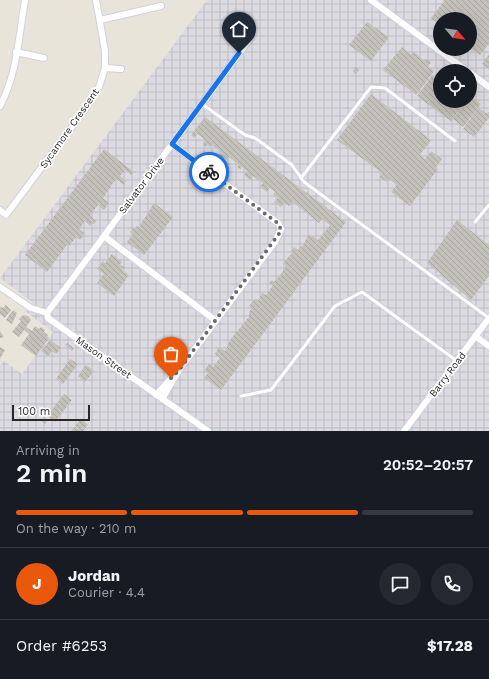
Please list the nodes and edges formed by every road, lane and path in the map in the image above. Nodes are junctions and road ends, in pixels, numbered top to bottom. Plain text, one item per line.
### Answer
1 (25, 0) edge
2 (96, 0) edge
3 (371, 0) edge
4 (161, 6) dead end
5 (237, 16) dead end
6 (100, 20) junction
7 (16, 52) junction
8 (44, 58) dead end
9 (458, 64) edge
10 (105, 68) junction
11 (121, 69) dead end
12 (477, 78) edge
13 (489, 87) edge
14 (202, 104) junction
15 (0, 106) edge
16 (455, 141) dead end
17 (172, 144) junction
18 (301, 178) junction
19 (489, 205) edge
20 (0, 210) edge
21 (475, 222) dead end
22 (104, 236) junction
23 (0, 286) edge
24 (47, 313) junction
25 (489, 318) edge
26 (216, 320) junction
27 (475, 336) junction
28 (489, 346) edge
29 (457, 361) junction
30 (241, 396) dead end
31 (159, 397) junction
32 (208, 431) edge
33 (404, 431) edge

1 - 7 street
2 - 6 street, Sycamore Crescent
3 - 9 street
4 - 6 street
5 - 14 street, Salvator Drive
6 - 10 street, Sycamore Crescent
7 - 8 street
7 - 15 street
10 - 11 street
10 - 20 street, Sycamore Crescent
12 - 13 street
14 - 17 street, Salvator Drive
14 - 18 lane
16 - 18 lane
17 - 22 street, Salvator Drive
17 - 26 street
18 - 25 lane
19 - 21 lane
22 - 24 street, Salvator Drive
22 - 26 street
23 - 24 street, Mason Street
24 - 31 street, Mason Street
25 - 27 street, Barry Road
26 - 31 street
27 - 28 street
27 - 29 street, Barry Road
29 - 30 lane
29 - 33 street, Barry Road
31 - 32 street, Mason Street

